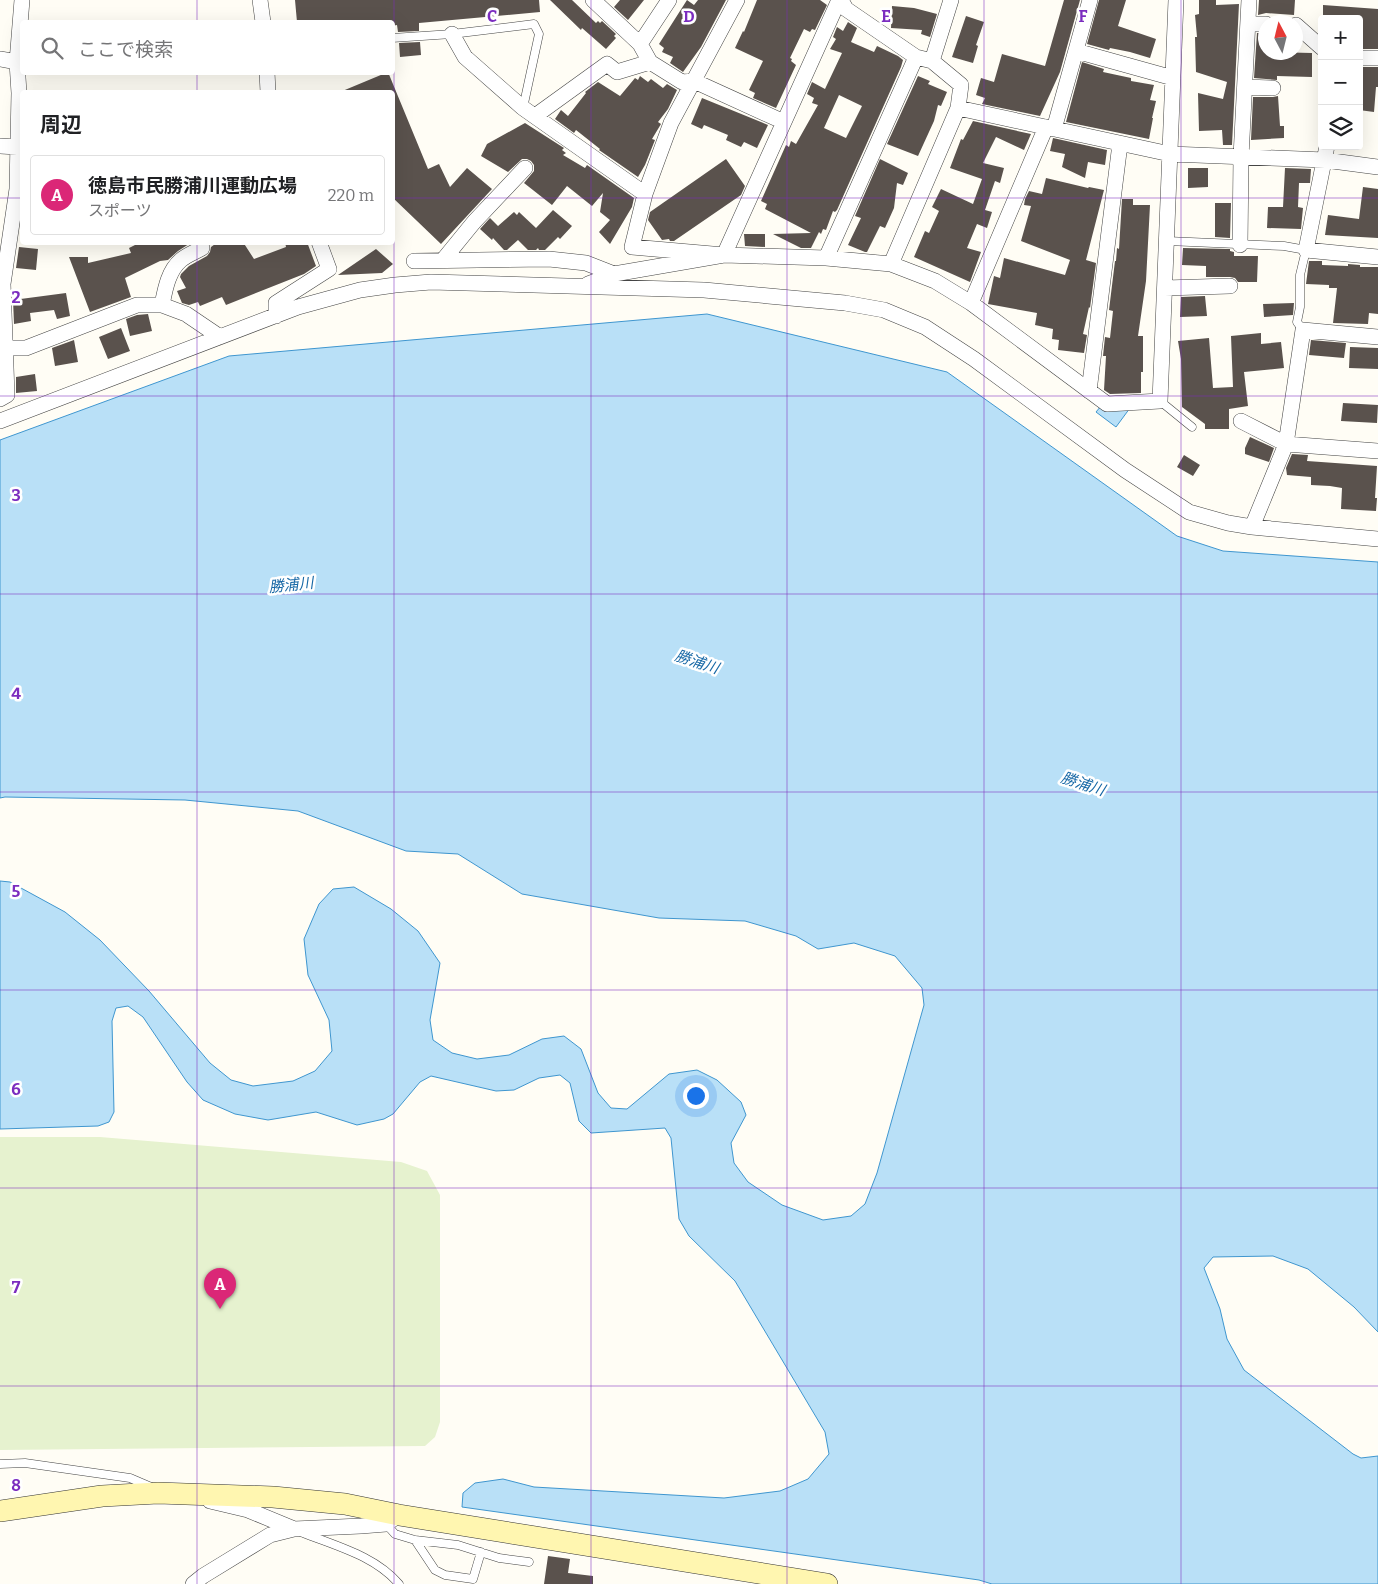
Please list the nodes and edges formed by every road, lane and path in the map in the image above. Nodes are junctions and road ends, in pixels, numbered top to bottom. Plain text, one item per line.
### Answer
1 (22, 0) edge
2 (260, 0) edge
3 (593, 0) edge
4 (669, 0) edge
5 (737, 0) edge
6 (840, 0) edge
7 (951, 0) edge
8 (1090, 0) edge
9 (1176, 0) edge
10 (1249, 0) edge
11 (20, 20) edge
12 (263, 20) edge
13 (1248, 24) junction
14 (1258, 24) edge
15 (20, 25) edge
16 (1303, 31) edge
17 (452, 34) junction
18 (395, 38) edge
19 (640, 44) junction
20 (1318, 44) edge
21 (1076, 51) junction
22 (916, 57) junction
23 (1363, 58) edge
24 (1378, 58) edge
25 (0, 59) edge
26 (932, 60) junction
27 (17, 62) junction
28 (650, 62) junction
29 (267, 75) edge
30 (1173, 78) junction
31 (694, 81) junction
32 (1245, 87) junction
33 (1273, 88) dead end
34 (268, 90) edge
35 (958, 108) junction
36 (529, 112) junction
37 (784, 122) junction
38 (1050, 128) junction
39 (1120, 144) junction
40 (0, 146) edge
41 (17, 147) junction
42 (1326, 153) edge
43 (1170, 154) junction
44 (1241, 157) junction
45 (1378, 167) edge
46 (525, 168) dead end
47 (20, 189) edge
48 (645, 194) junction
49 (1167, 241) junction
50 (320, 245) edge
51 (1240, 245) junction
52 (202, 248) dead end
53 (1306, 250) junction
54 (724, 255) junction
55 (826, 258) junction
56 (1378, 258) edge
57 (443, 260) junction
58 (414, 261) dead end
59 (891, 264) junction
60 (614, 274) junction
61 (582, 286) junction
62 (1230, 286) dead end
63 (1165, 288) junction
64 (970, 303) junction
65 (162, 305) junction
66 (276, 316) junction
67 (1304, 330) junction
68 (220, 337) junction
69 (1378, 337) edge
70 (2, 348) edge
71 (1089, 391) junction
72 (0, 399) edge
73 (1160, 401) junction
74 (0, 421) edge
75 (1241, 421) dead end
76 (1192, 427) dead end
77 (1286, 444) junction
78 (1378, 451) edge
79 (1252, 527) junction
80 (1378, 538) edge
81 (0, 1464) edge
82 (158, 1493) junction
83 (200, 1494) junction
84 (0, 1511) edge
85 (392, 1519) junction
86 (294, 1529) junction
87 (415, 1540) junction
88 (481, 1552) junction
89 (529, 1562) dead end
90 (193, 1584) edge
91 (399, 1584) edge
92 (827, 1584) edge

1 - 11 street
2 - 12 street
3 - 19 street
4 - 19 street
5 - 31 street
6 - 22 street
6 - 37 street
7 - 26 street
8 - 21 street
9 - 30 street
10 - 13 street
13 - 14 street
13 - 32 street
15 - 27 street
16 - 20 street
17 - 18 lane
17 - 36 street
17 - 36 lane
19 - 28 street
21 - 30 street
21 - 38 street
22 - 26 street
22 - 55 street
23 - 24 street
25 - 27 street
26 - 35 street
27 - 41 street
28 - 31 street
28 - 36 street
29 - 34 street
30 - 43 street
31 - 37 street
31 - 48 street
32 - 33 street
32 - 44 street
35 - 38 street
35 - 59 street
36 - 48 street
37 - 54 street
38 - 39 street
38 - 64 street
39 - 43 street
39 - 71 street
40 - 41 street
41 - 47 street
42 - 44 street
42 - 45 street
42 - 53 street
43 - 44 street
43 - 49 street
44 - 51 street
46 - 57 street
47 - 70 street
48 - 54 street
49 - 51 lane
49 - 63 street
50 - 66 street
51 - 53 lane
52 - 65 street
53 - 56 street
53 - 67 lane
54 - 55 street
54 - 60 street
55 - 59 street
57 - 58 street
57 - 60 street
59 - 64 street
60 - 61 street
61 - 66 street
61 - 79 street
62 - 63 street
63 - 73 street
64 - 71 street
65 - 68 street
65 - 70 street
66 - 68 street
67 - 69 street
67 - 77 street
68 - 74 street
70 - 72 street
71 - 73 street
73 - 76 lane
75 - 77 street
77 - 78 street
77 - 79 street
79 - 80 street
81 - 82 lane
82 - 83 street
82 - 84 street
83 - 85 street
83 - 86 street
85 - 86 street
85 - 87 lane
85 - 92 street
86 - 90 street
86 - 91 lane
87 - 88 lane
87 - 88 lane
88 - 89 lane

